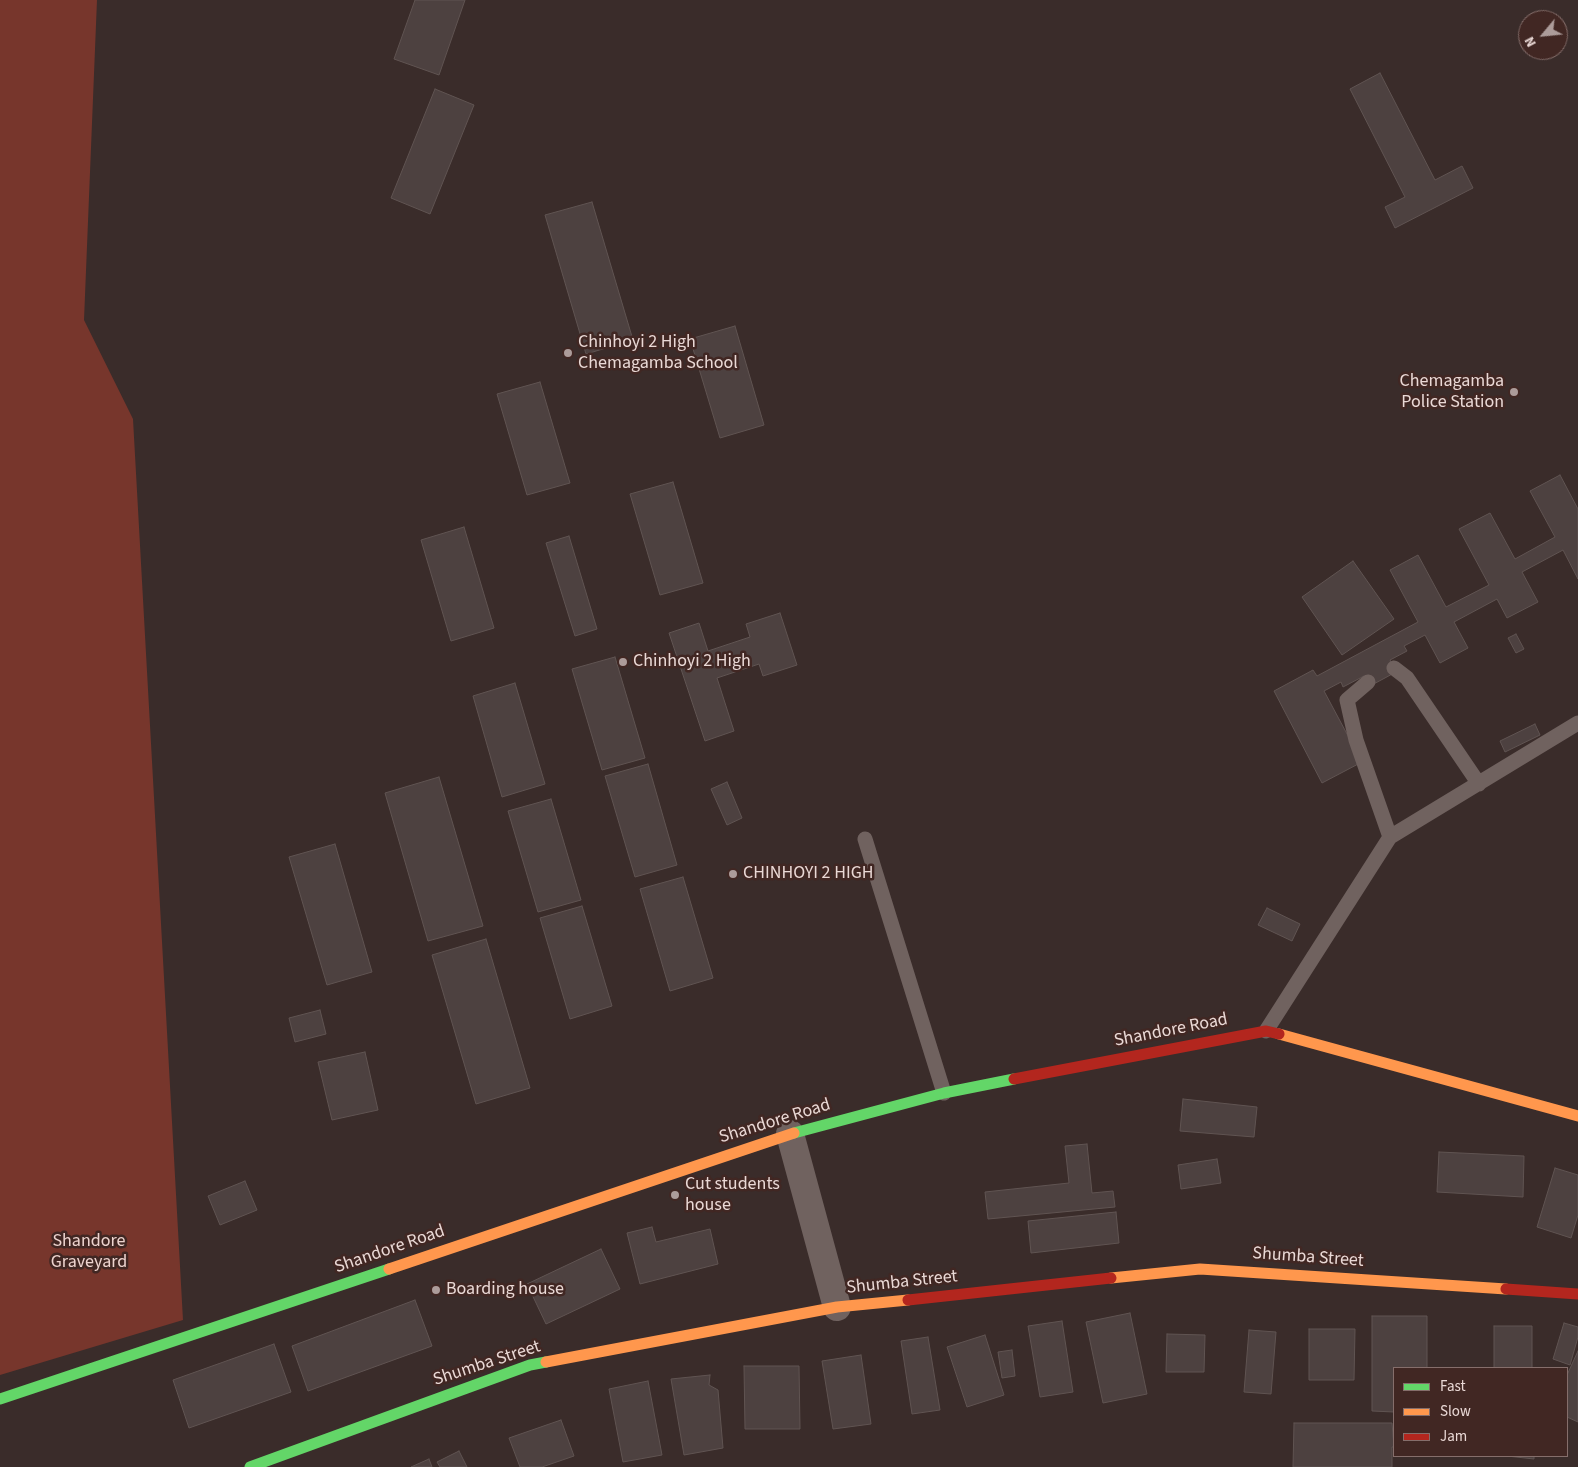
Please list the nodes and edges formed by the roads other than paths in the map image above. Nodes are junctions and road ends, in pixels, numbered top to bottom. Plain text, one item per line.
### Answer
1 (1394, 668) dead end
2 (1368, 682) dead end
3 (1578, 723) edge
4 (1480, 784) junction
5 (1390, 837) junction
6 (865, 839) dead end
7 (1266, 1031) junction
8 (944, 1093) junction
9 (1578, 1116) edge
10 (790, 1134) junction
11 (1578, 1294) edge
12 (837, 1307) junction
13 (0, 1399) edge
14 (250, 1467) edge

1 - 4 lane
2 - 5 lane
3 - 4 lane
4 - 5 lane
5 - 7 lane
6 - 8 lane
7 - 8 street, Shandore Road
7 - 9 street, Shandore Road
8 - 10 street, Shandore Road
10 - 12 street
10 - 13 street, Shandore Road
11 - 12 street, Shumba Street
12 - 14 street, Shumba Street

